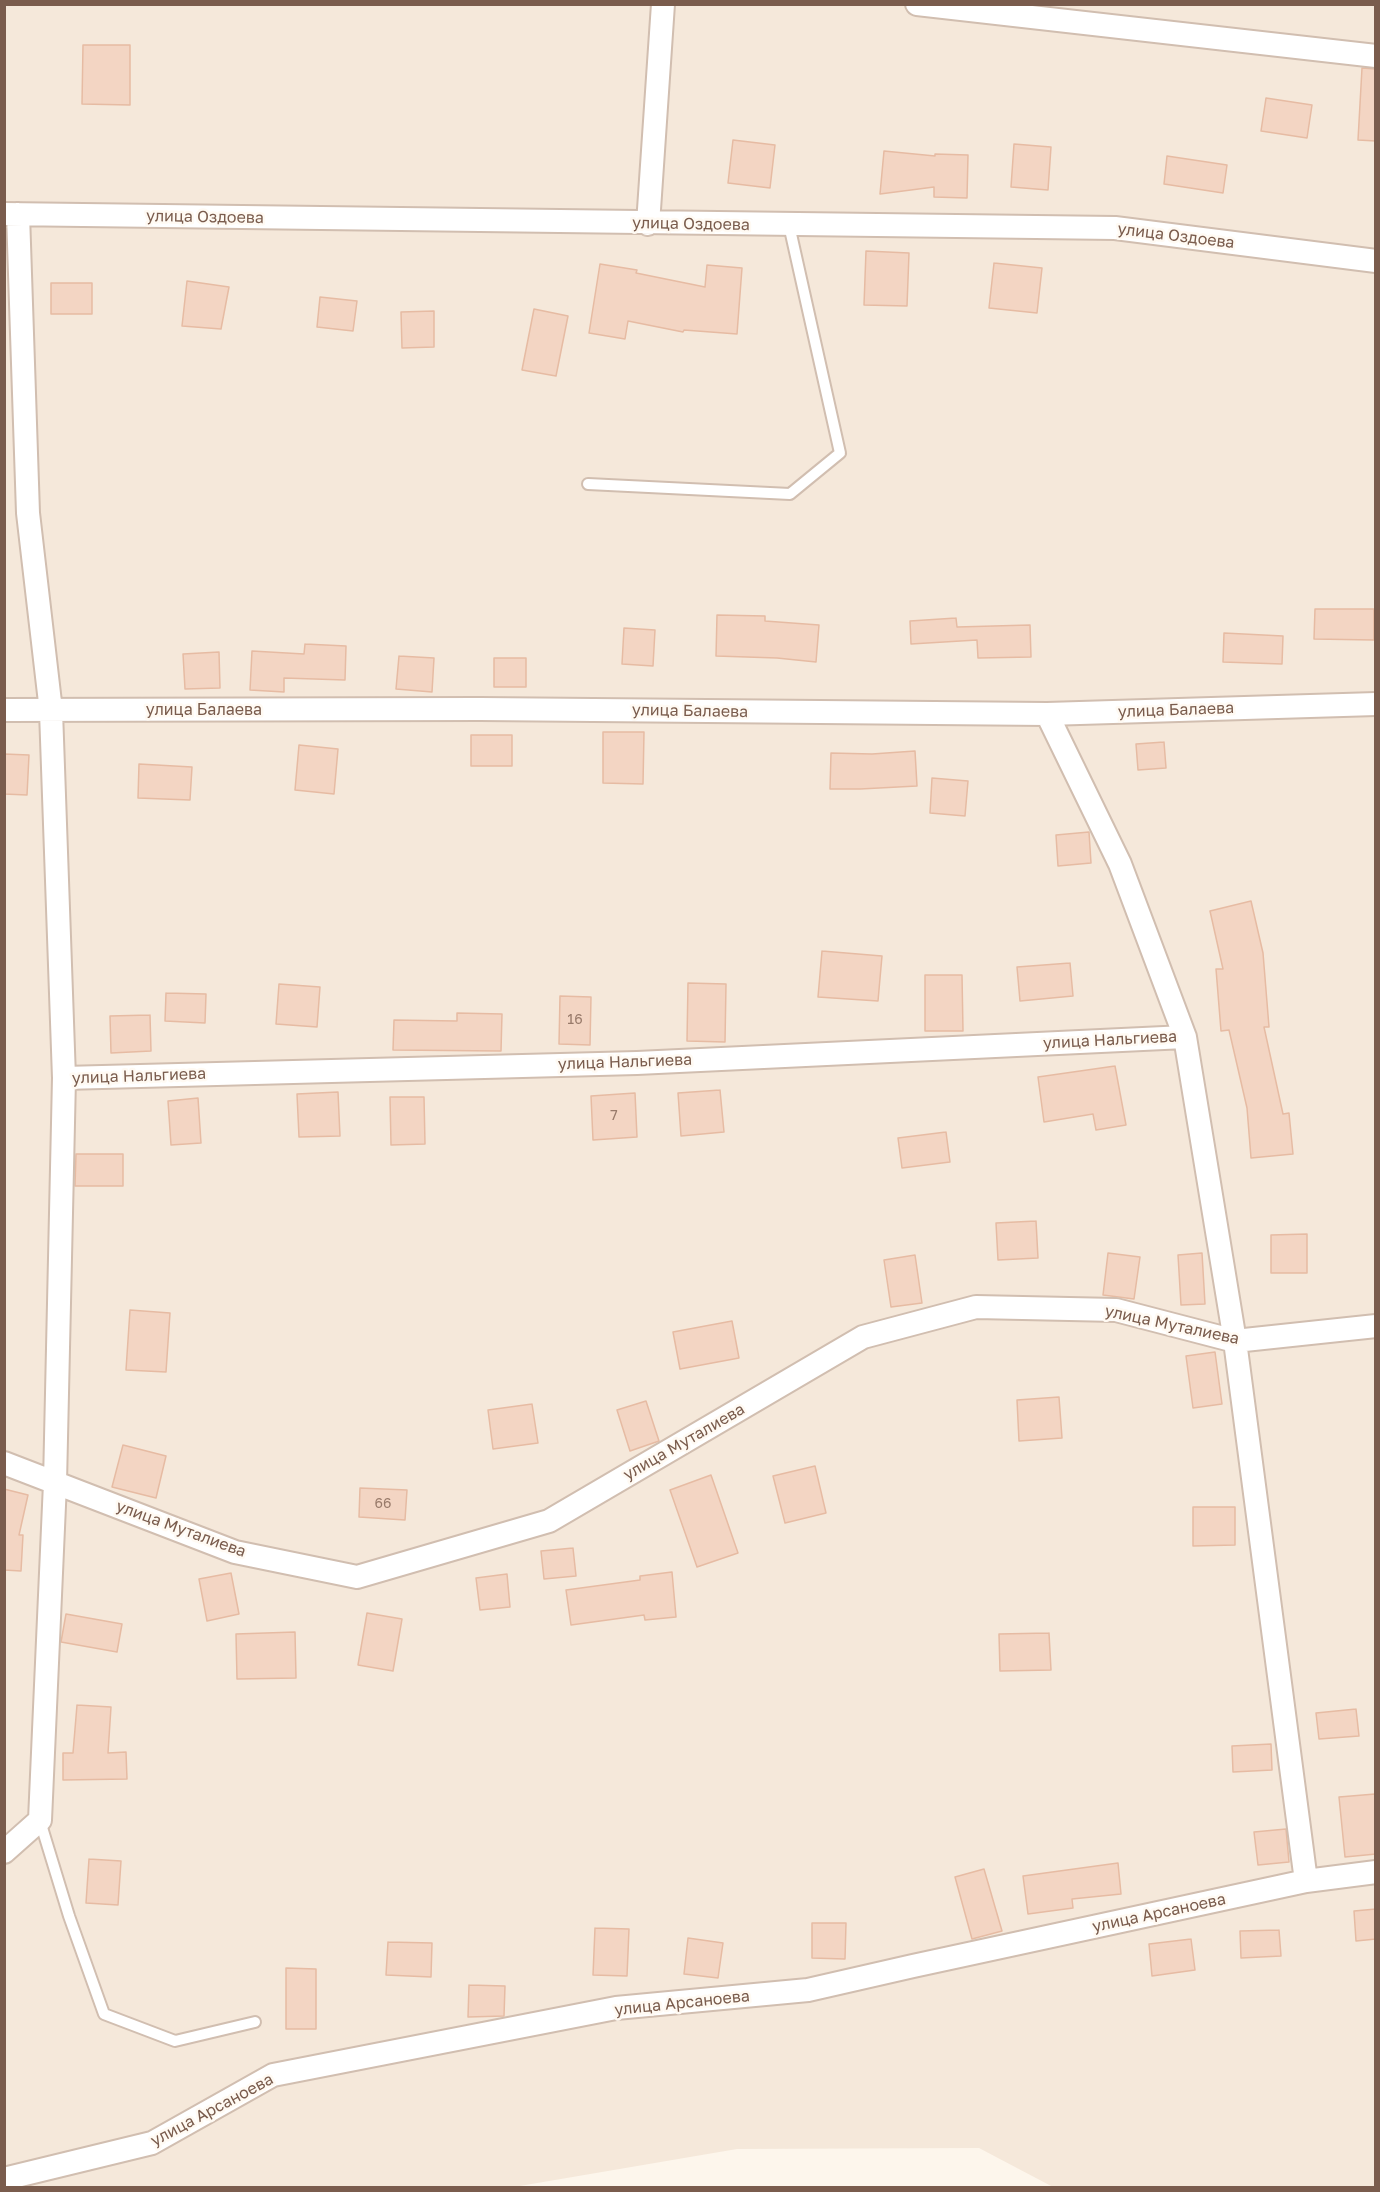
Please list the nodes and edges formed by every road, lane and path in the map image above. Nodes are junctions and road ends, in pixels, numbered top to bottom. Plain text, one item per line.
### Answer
1 (663, 4) edge
2 (917, 4) edge
3 (1376, 56) edge
4 (11, 214) edge
5 (648, 224) junction
6 (789, 225) junction
7 (1376, 261) edge
8 (588, 484) dead end
9 (1376, 704) edge
10 (4, 710) edge
11 (51, 711) junction
12 (1047, 714) junction
13 (1185, 1036) junction
14 (64, 1078) junction
15 (1376, 1326) edge
16 (1236, 1341) junction
17 (4, 1463) edge
18 (55, 1483) junction
19 (40, 1820) junction
20 (4, 1852) edge
21 (1376, 1872) edge
22 (1306, 1881) junction
23 (255, 2022) dead end
24 (4, 2179) edge

1 - 5 street
2 - 3 street
4 - 5 street, улица Оздоева
4 - 11 street
5 - 6 street, улица Оздоева
6 - 7 street, улица Оздоева
6 - 8 lane
9 - 12 street, улица Балаева
10 - 11 street, улица Балаева
11 - 12 street, улица Балаева
11 - 14 street
12 - 13 street
13 - 14 street, улица Нальгиева
13 - 16 street
14 - 18 street
15 - 16 street, улица Муталиева
16 - 18 street, улица Муталиева
16 - 22 street
17 - 18 street, улица Муталиева
18 - 19 street
19 - 20 street
19 - 23 lane
21 - 22 street, улица Арсаноева
22 - 24 street, улица Арсаноева

